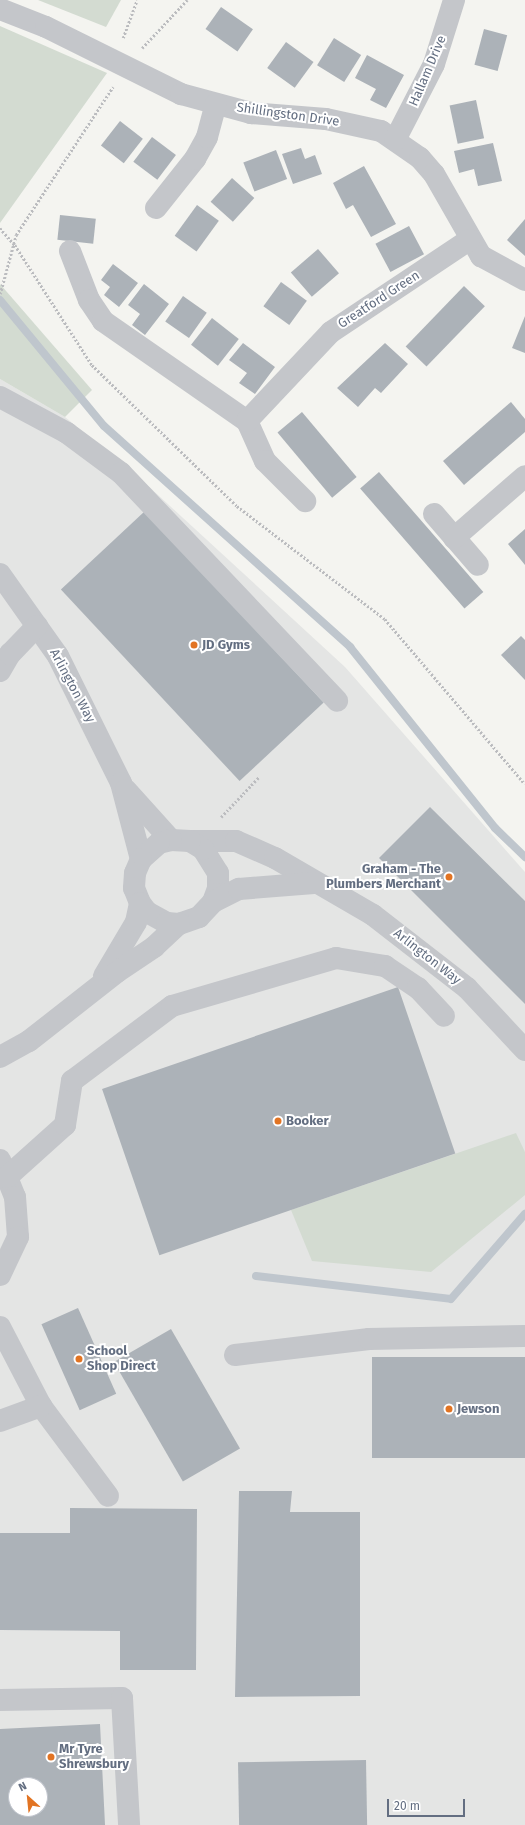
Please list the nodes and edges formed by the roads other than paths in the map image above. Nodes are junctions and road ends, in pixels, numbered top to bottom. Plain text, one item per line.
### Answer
1 (454, 0) edge
2 (0, 9) edge
3 (216, 104) junction
4 (396, 140) junction
5 (156, 208) dead end
6 (469, 240) junction
7 (70, 251) dead end
8 (525, 280) edge
9 (0, 397) edge
10 (247, 421) junction
11 (525, 476) edge
12 (305, 501) dead end
13 (434, 514) dead end
14 (454, 538) junction
15 (478, 565) dead end
16 (0, 574) edge
17 (37, 626) junction
18 (0, 671) edge
19 (337, 701) dead end
20 (121, 782) junction
21 (180, 840) junction
22 (141, 859) junction
23 (314, 883) junction
24 (213, 902) junction
25 (140, 903) junction
26 (179, 924) junction
27 (96, 989) junction
28 (444, 1016) dead end
29 (525, 1050) edge
30 (0, 1056) edge
31 (4, 1169) edge
32 (0, 1275) edge
33 (0, 1326) edge
34 (525, 1336) edge
35 (235, 1355) dead end
36 (41, 1406) junction
37 (0, 1421) edge
38 (108, 1496) dead end
39 (0, 1700) edge
40 (129, 1825) edge

1 - 4 street, Hallam Drive
2 - 3 street, Shillingston Drive
3 - 4 street, Shillingston Drive
3 - 5 street
4 - 6 street, Shillingston Drive
6 - 8 street, Shillingston Drive
6 - 10 street, Greatford Green
7 - 10 street
9 - 19 street
10 - 12 street
11 - 14 street
13 - 14 street
14 - 15 street
16 - 17 street, Arlington Way
17 - 18 street
17 - 20 street, Arlington Way
20 - 21 street, Arlington Way
20 - 22 street, Arlington Way
21 - 22 street, Arlington Way
21 - 23 street, Arlington Way
21 - 24 street, Arlington Way
22 - 25 street, Arlington Way
23 - 24 street, Arlington Way
23 - 29 street, Arlington Way
24 - 26 street, Arlington Way
25 - 26 street, Arlington Way
25 - 27 street, Arlington Way
26 - 27 street, Arlington Way
27 - 30 street, Arlington Way
28 - 31 street
31 - 32 street
33 - 36 street
34 - 35 street
36 - 37 street
36 - 38 street
39 - 40 street

